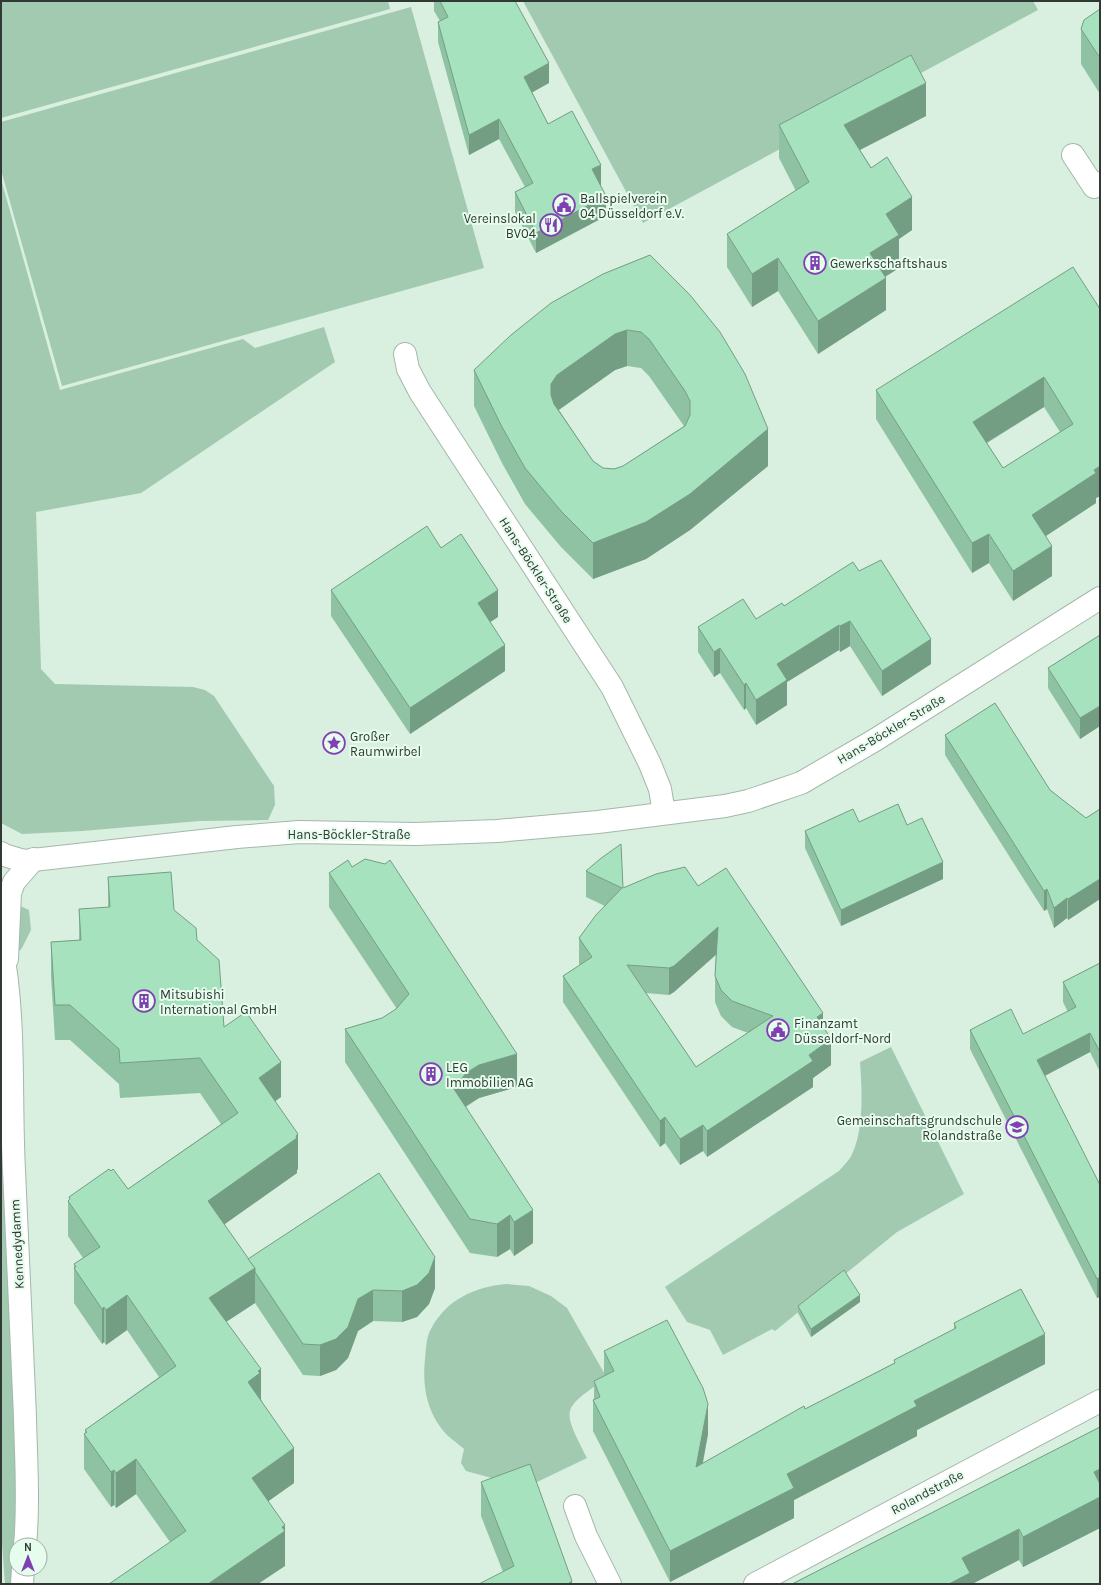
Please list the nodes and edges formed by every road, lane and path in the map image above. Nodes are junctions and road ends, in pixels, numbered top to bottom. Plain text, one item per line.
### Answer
1 (1073, 155) dead end
2 (1100, 184) edge
3 (405, 354) dead end
4 (1100, 598) edge
5 (664, 813) junction
6 (1, 853) edge
7 (34, 859) junction
8 (1, 943) edge
9 (7, 970) junction
10 (1100, 1400) edge
11 (575, 1506) dead end
12 (25, 1537) edge
13 (610, 1584) edge
14 (755, 1584) edge

1 - 2 street
3 - 5 street, Hans-Böckler-Straße
4 - 5 street, Hans-Böckler-Straße
5 - 7 street, Hans-Böckler-Straße
6 - 7 street, Hans-Böckler-Straße
7 - 9 street
8 - 9 street, Kennedydamm
9 - 12 street, Kennedydamm
10 - 14 street, Rolandstraße
11 - 13 street

